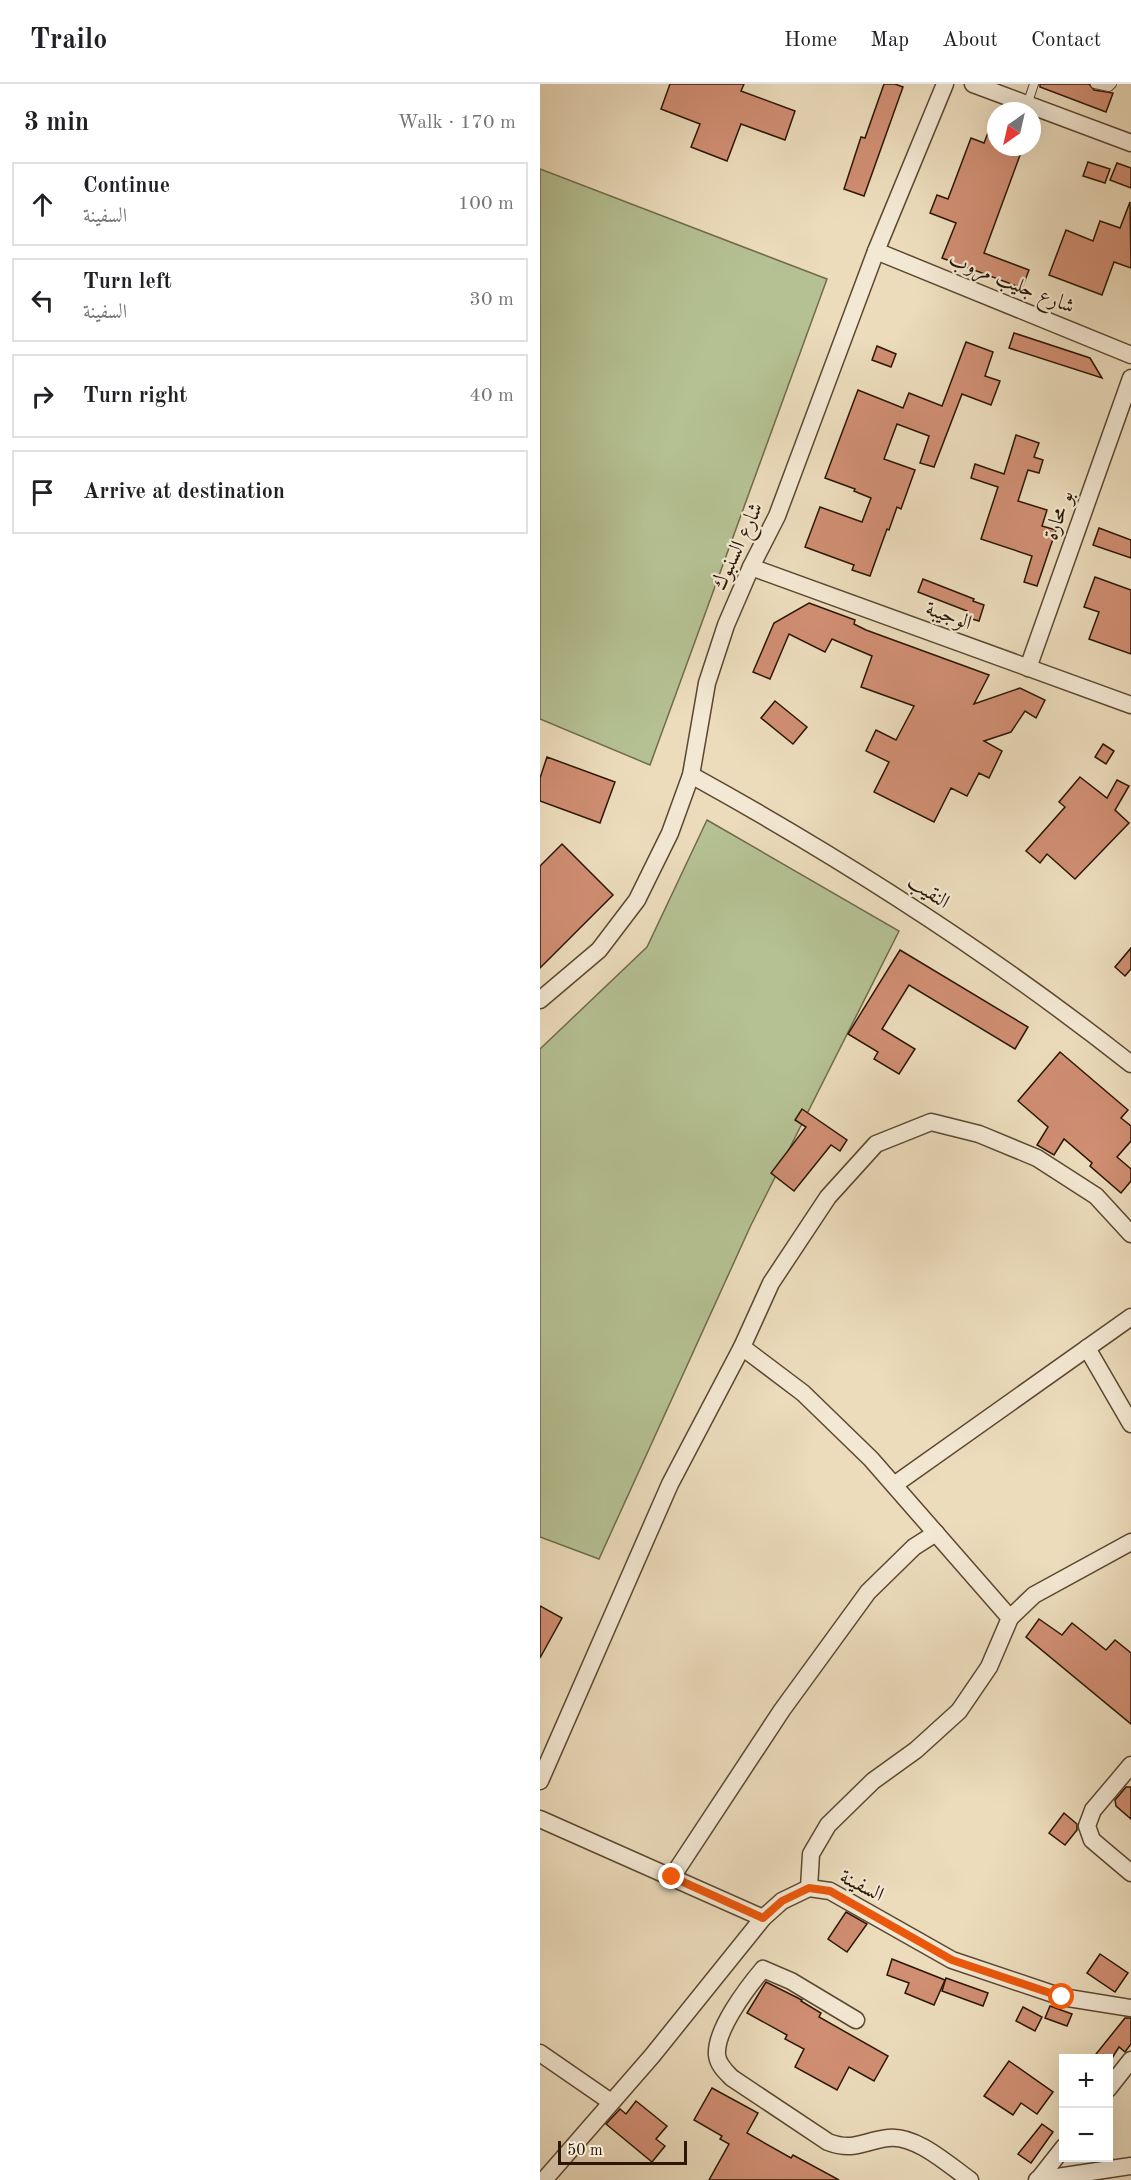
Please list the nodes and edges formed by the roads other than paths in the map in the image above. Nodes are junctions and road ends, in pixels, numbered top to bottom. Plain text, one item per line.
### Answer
1 (945, 84) edge
2 (972, 84) edge
3 (1034, 84) edge
4 (1095, 84) edge
5 (1112, 84) edge
6 (1020, 102) edge
7 (1029, 102) edge
8 (1041, 110) edge
9 (1131, 143) edge
10 (876, 250) junction
11 (1131, 356) edge
12 (1131, 378) edge
13 (751, 567) junction
14 (1028, 668) junction
15 (1131, 705) edge
16 (691, 775) junction
17 (540, 1000) edge
18 (1131, 1064) edge
19 (1131, 1234) edge
20 (1131, 1317) edge
21 (742, 1347) junction
22 (1087, 1348) junction
23 (1131, 1424) edge
24 (894, 1485) junction
25 (936, 1533) junction
26 (1131, 1542) edge
27 (1010, 1618) junction
28 (1131, 1765) edge
29 (540, 1781) edge
30 (540, 1819) edge
31 (1131, 1873) edge
32 (672, 1877) junction
33 (809, 1888) junction
34 (763, 1918) junction
35 (1131, 2008) edge
36 (856, 2019) dead end
37 (540, 2053) edge
38 (1131, 2060) edge
39 (1113, 2083) edge
40 (611, 2102) junction
41 (1059, 2153) edge
42 (1131, 2166) edge
43 (543, 2180) edge
44 (970, 2180) edge
45 (1038, 2180) edge

1 - 10 street, شارع السنبوك
2 - 6 street
3 - 7 lane
4 - 5 lane
8 - 9 street
10 - 11 street, شارع جليب مروب
10 - 13 street, شارع السنبوك
12 - 14 street, بو محارة
13 - 14 street, الوجيبة
13 - 16 street, شارع السنبوك
14 - 15 street, الوجيبة
16 - 17 street, شارع السنبوك
16 - 18 street, النقيب
19 - 21 street
20 - 22 street
21 - 24 street
21 - 29 street
22 - 23 street
22 - 24 street
24 - 25 street
25 - 27 street
25 - 32 street
26 - 27 street
27 - 33 street
28 - 31 street
30 - 32 street
32 - 34 street
33 - 34 street, السفينة
33 - 35 street, السفينة
34 - 40 street, السفينة
36 - 44 street
37 - 40 street
38 - 39 street
40 - 43 street, السفينة
41 - 45 street
42 - 45 street

